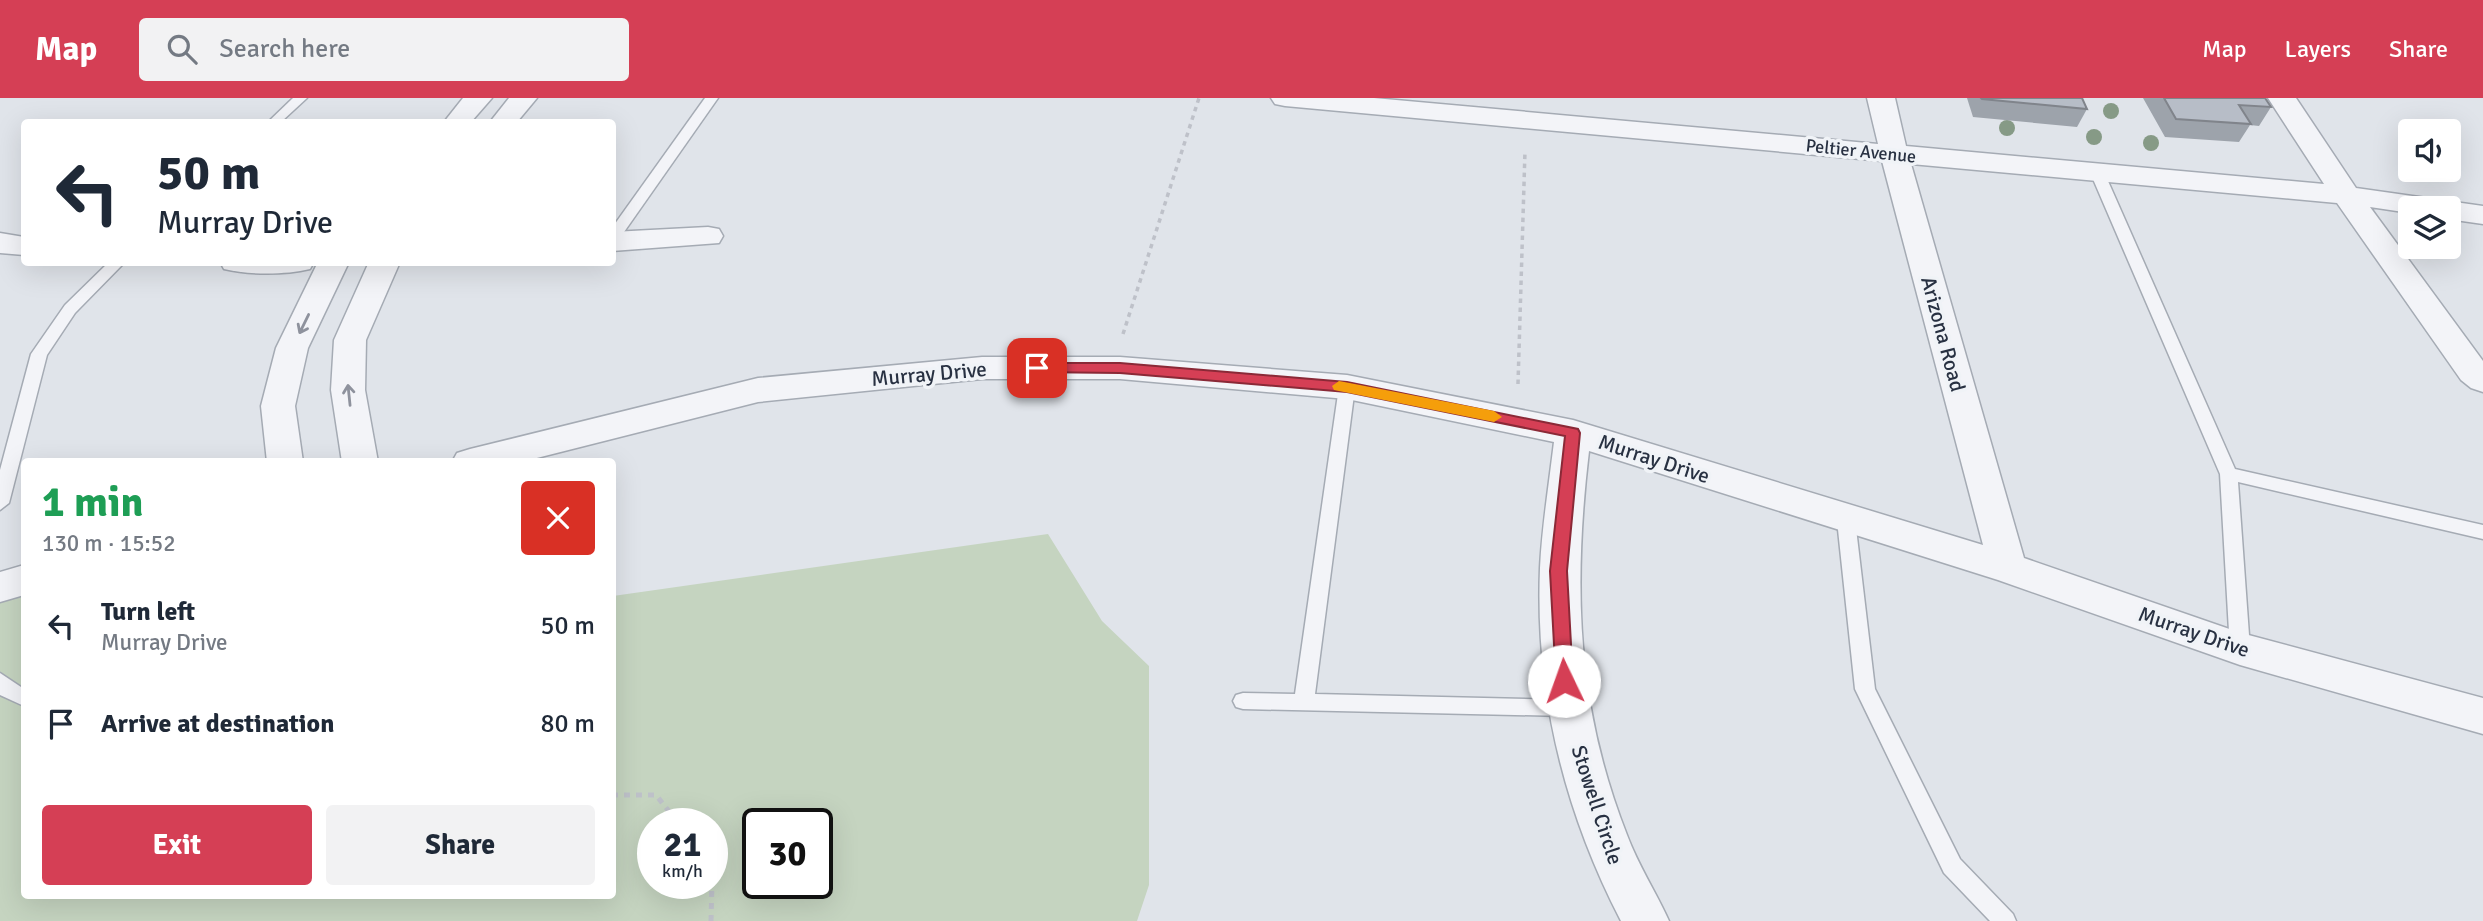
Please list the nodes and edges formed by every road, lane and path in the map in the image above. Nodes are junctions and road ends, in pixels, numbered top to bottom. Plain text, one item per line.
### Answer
1 (301, 98) edge
2 (478, 98) edge
3 (523, 98) edge
4 (712, 98) edge
5 (1199, 98) edge
6 (1285, 98) edge
7 (1881, 98) edge
8 (2282, 98) edge
9 (1526, 118) junction
10 (277, 119) edge
11 (460, 119) edge
12 (506, 119) edge
13 (1894, 154) junction
14 (2097, 172) junction
15 (2346, 195) junction
16 (2398, 203) edge
17 (2461, 212) edge
18 (2483, 215) edge
19 (616, 234) edge
20 (708, 236) dead end
21 (616, 240) edge
22 (0, 243) edge
23 (21, 246) edge
24 (114, 266) edge
25 (332, 266) edge
26 (383, 266) edge
27 (1120, 368) junction
28 (2483, 380) edge
29 (1347, 387) junction
30 (1518, 387) dead end
31 (1573, 433) junction
32 (284, 458) edge
33 (359, 458) edge
34 (486, 458) edge
35 (2230, 474) junction
36 (0, 503) edge
37 (1846, 520) junction
38 (2483, 532) edge
39 (2008, 568) junction
40 (21, 581) edge
41 (0, 587) edge
42 (2241, 649) junction
43 (0, 681) edge
44 (21, 696) edge
45 (1242, 701) dead end
46 (1304, 702) junction
47 (1566, 708) junction
48 (2483, 716) edge
49 (616, 795) edge
50 (666, 808) edge
51 (712, 899) edge
52 (711, 921) edge
53 (1646, 921) edge
54 (2005, 921) edge

1 - 10 lane
2 - 11 street
3 - 12 street
4 - 19 lane
5 - 27 path
6 - 9 street, Peltier Avenue
7 - 13 street, Arizona Road
8 - 15 street
9 - 13 street, Peltier Avenue
9 - 30 path
13 - 14 street, Peltier Avenue
13 - 39 street, Arizona Road
14 - 15 street, Peltier Avenue
14 - 35 lane
15 - 16 street, Peltier Avenue
15 - 28 street
17 - 18 street
20 - 21 street
22 - 23 street
24 - 36 lane
25 -> 32 street
33 -> 26 street
27 - 29 street, Murray Drive
27 - 34 street, Murray Drive
29 - 31 street, Murray Drive
29 - 46 lane
31 - 37 street, Murray Drive
31 - 47 street, Stowell Circle
35 - 38 lane
35 - 42 lane
37 - 39 street, Murray Drive
37 - 54 lane
39 - 42 street, Murray Drive
40 - 41 street
42 - 48 street, Murray Drive
43 - 44 lane
45 - 46 lane
46 - 47 lane
47 - 53 street, Stowell Circle
49 - 50 path
51 - 52 path

